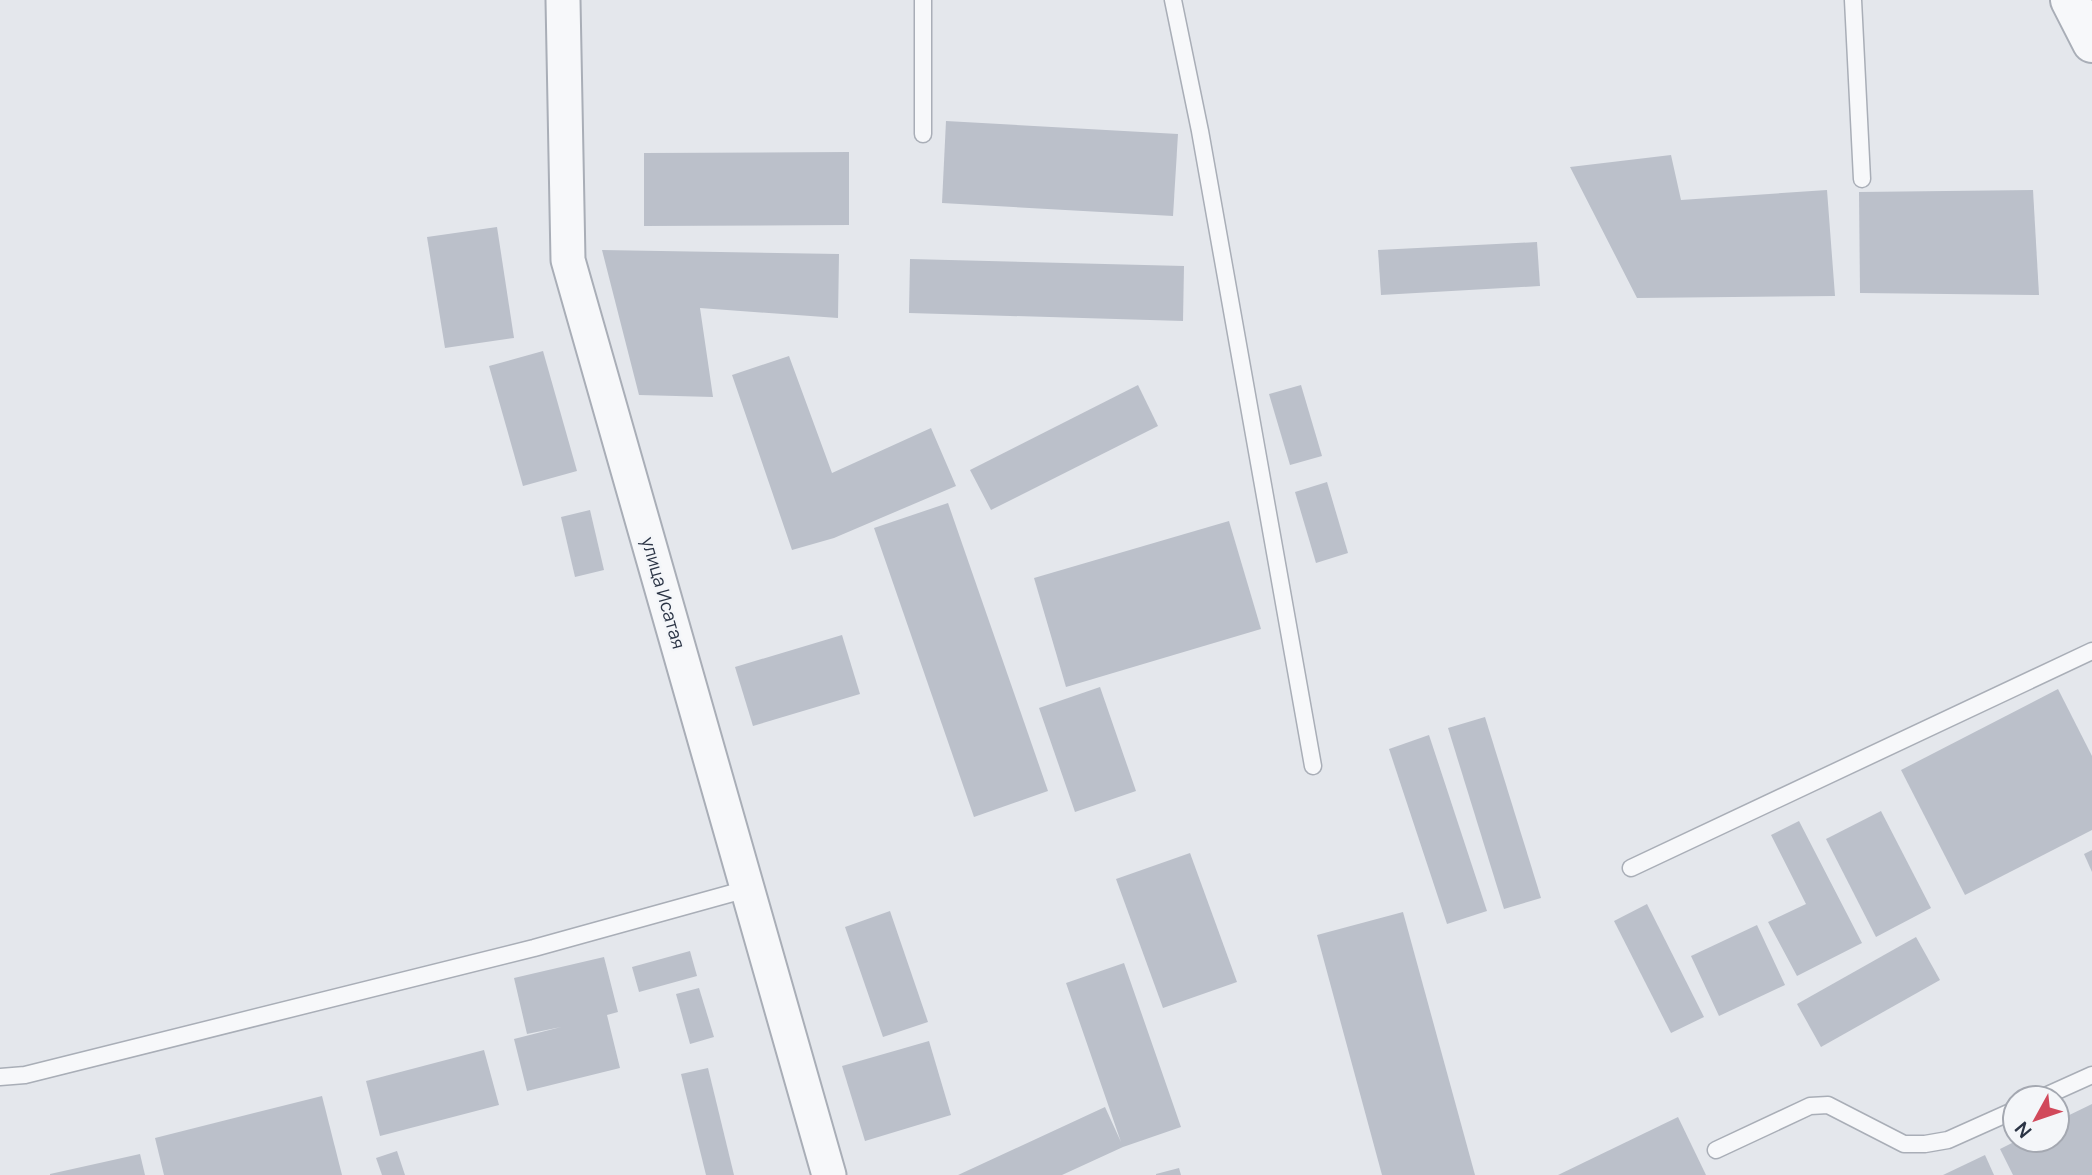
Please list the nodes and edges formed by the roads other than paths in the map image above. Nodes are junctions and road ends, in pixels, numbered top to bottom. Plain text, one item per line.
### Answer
1 (563, 0) edge
2 (923, 0) edge
3 (1173, 0) edge
4 (1853, 0) edge
5 (2070, 0) edge
6 (2092, 43) edge
7 (923, 134) dead end
8 (1862, 179) dead end
9 (2092, 651) edge
10 (1313, 766) dead end
11 (1631, 868) dead end
12 (747, 889) junction
13 (2092, 1075) edge
14 (0, 1077) edge
15 (2071, 1084) edge
16 (2001, 1116) edge
17 (1716, 1150) dead end
18 (829, 1175) edge

1 - 12 street, улица Исатая
2 - 7 lane
3 - 10 lane
4 - 8 lane
5 - 6 street
9 - 11 lane
12 - 14 lane
12 - 18 street, улица Исатая
13 - 15 lane
16 - 17 lane

